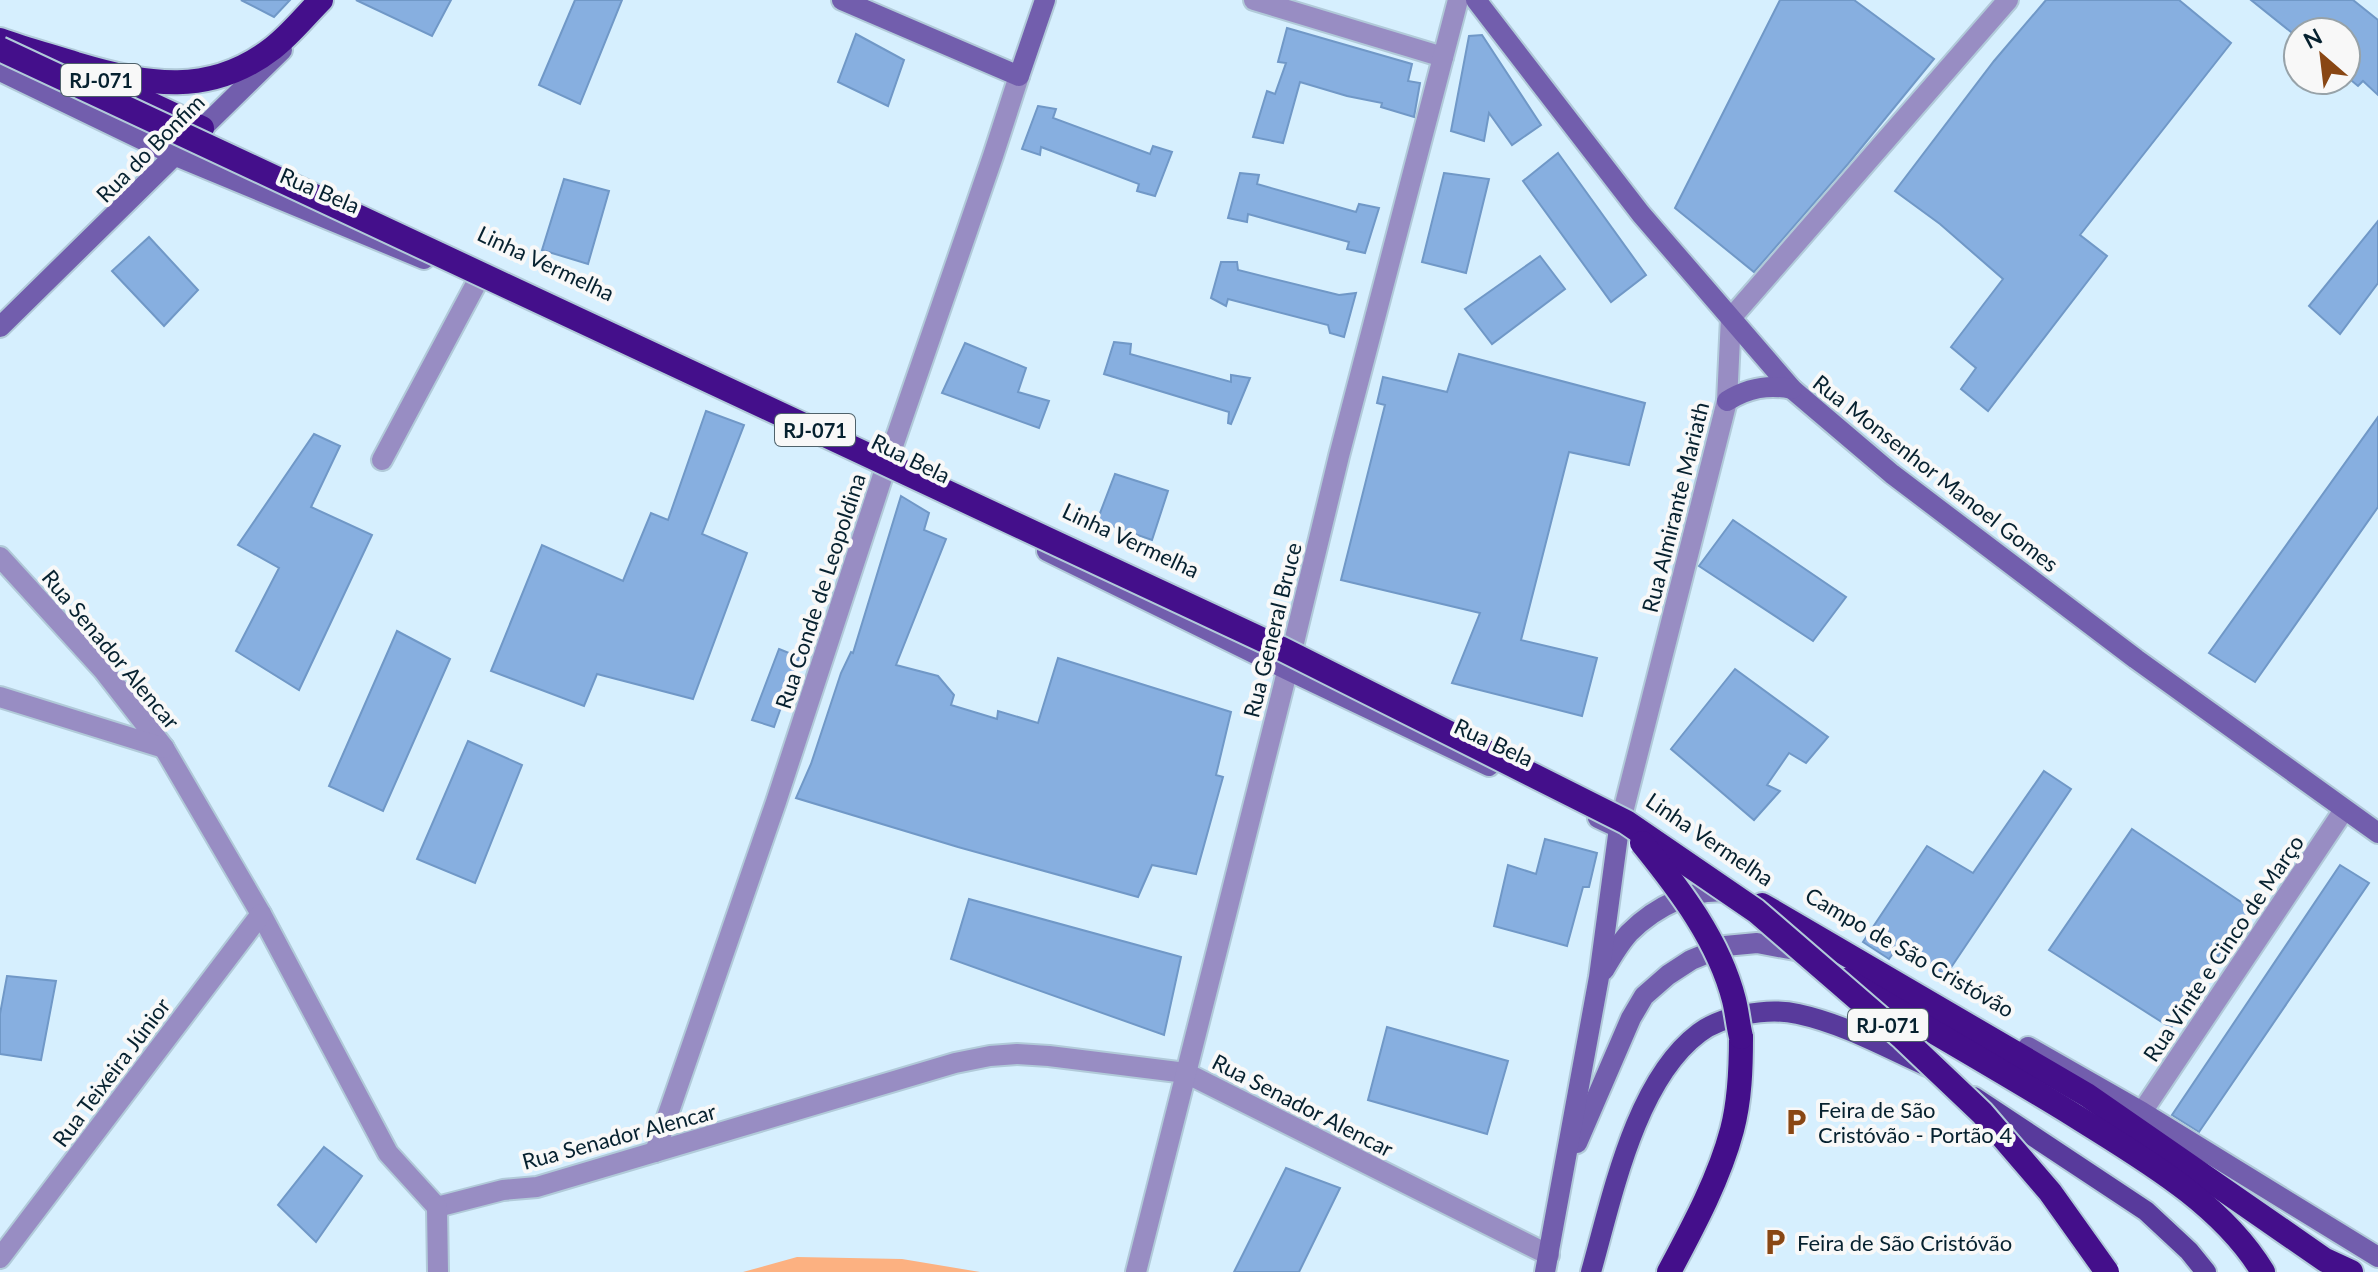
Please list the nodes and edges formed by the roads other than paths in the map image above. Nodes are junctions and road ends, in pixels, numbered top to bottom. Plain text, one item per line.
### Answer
1 (321, 0) edge
2 (331, 0) edge
3 (842, 0) edge
4 (1045, 0) edge
5 (1254, 0) edge
6 (1458, 0) edge
7 (1476, 0) edge
8 (2008, 0) edge
9 (0, 32) edge
10 (0, 40) edge
11 (0, 49) edge
12 (1443, 57) junction
13 (0, 71) edge
14 (1019, 76) junction
15 (176, 156) junction
16 (477, 282) junction
17 (1731, 318) junction
18 (0, 327) edge
19 (1792, 389) junction
20 (1727, 401) junction
21 (382, 460) dead end
22 (884, 472) junction
23 (0, 557) edge
24 (1288, 670) junction
25 (0, 697) edge
26 (164, 748) junction
27 (2344, 810) junction
28 (1622, 825) junction
29 (2378, 833) edge
30 (1762, 905) junction
31 (261, 914) junction
32 (1795, 950) joint
33 (1599, 977) junction
34 (1186, 1073) junction
35 (2142, 1112) junction
36 (655, 1152) junction
37 (1563, 1177) junction
38 (437, 1207) junction
39 (2378, 1257) edge
40 (0, 1258) edge
41 (1547, 1264) edge
42 (2330, 1266) edge
43 (438, 1272) edge
44 (1136, 1272) edge
45 (1591, 1272) edge
46 (1669, 1272) edge
47 (2107, 1272) edge
48 (2115, 1272) edge
49 (2206, 1272) edge
50 (2263, 1272) edge
51 (2351, 1272) edge

1 - 10 highway
2 - 15 street, Rua do Bonfim
3 - 14 street
4 - 14 street, Rua Conde de Leopoldina
5 - 12 street
6 - 12 street, Rua General Bruce
7 - 17 street, Rua Monsenhor Manoel Gomes
8 - 17 street
9 - 30 highway, Linha Vermelha / RJ-071
11 - 28 highway, Linha Vermelha / RJ-071, bridge
12 - 24 street, Rua General Bruce
13 - 15 street, Rua Bela
14 - 22 street, Rua Conde de Leopoldina
15 - 16 street, Rua Bela
15 - 18 street, Rua do Bonfim
16 - 21 street
16 - 22 street, Rua Bela
17 - 19 street, Rua Monsenhor Manoel Gomes
17 - 20 street, Rua Almirante Mariath
19 - 20 street
19 - 27 street, Rua Monsenhor Manoel Gomes
20 - 28 street, Rua Almirante Mariath
22 - 24 street, Rua Bela
22 - 36 street, Rua Conde de Leopoldina
23 - 26 street, Rua Senador Alencar
24 - 28 street, Rua Bela
24 - 34 street, Rua General Bruce
25 - 26 street
26 - 31 street, Rua Senador Alencar
27 - 29 street, Rua Monsenhor Manoel Gomes
27 - 35 street, Rua Vinte e Cinco de Março
28 - 33 street, Rua Almirante Mariath
28 - 46 highway, bridge
28 - 47 highway, Linha Vermelha / RJ-071, bridge
30 - 42 highway
30 - 48 highway, Linha Vermelha / RJ-071
31 - 38 street, Rua Senador Alencar
31 - 40 street, Rua Teixeira Júnior
32 - 37 street, Campo de São Cristóvão
32 - 50 highway
33 - 35 street, Campo de São Cristóvão
33 - 37 street, Campo de São Cristóvão
34 - 36 street, Rua Senador Alencar
34 - 41 street, Rua Senador Alencar
34 - 44 street, Rua General Bruce
35 - 39 street, Campo de São Cristóvão
36 - 38 street, Rua Senador Alencar
37 - 41 street, Campo de São Cristóvão
38 - 43 street
42 - 51 highway
45 - 49 main road

